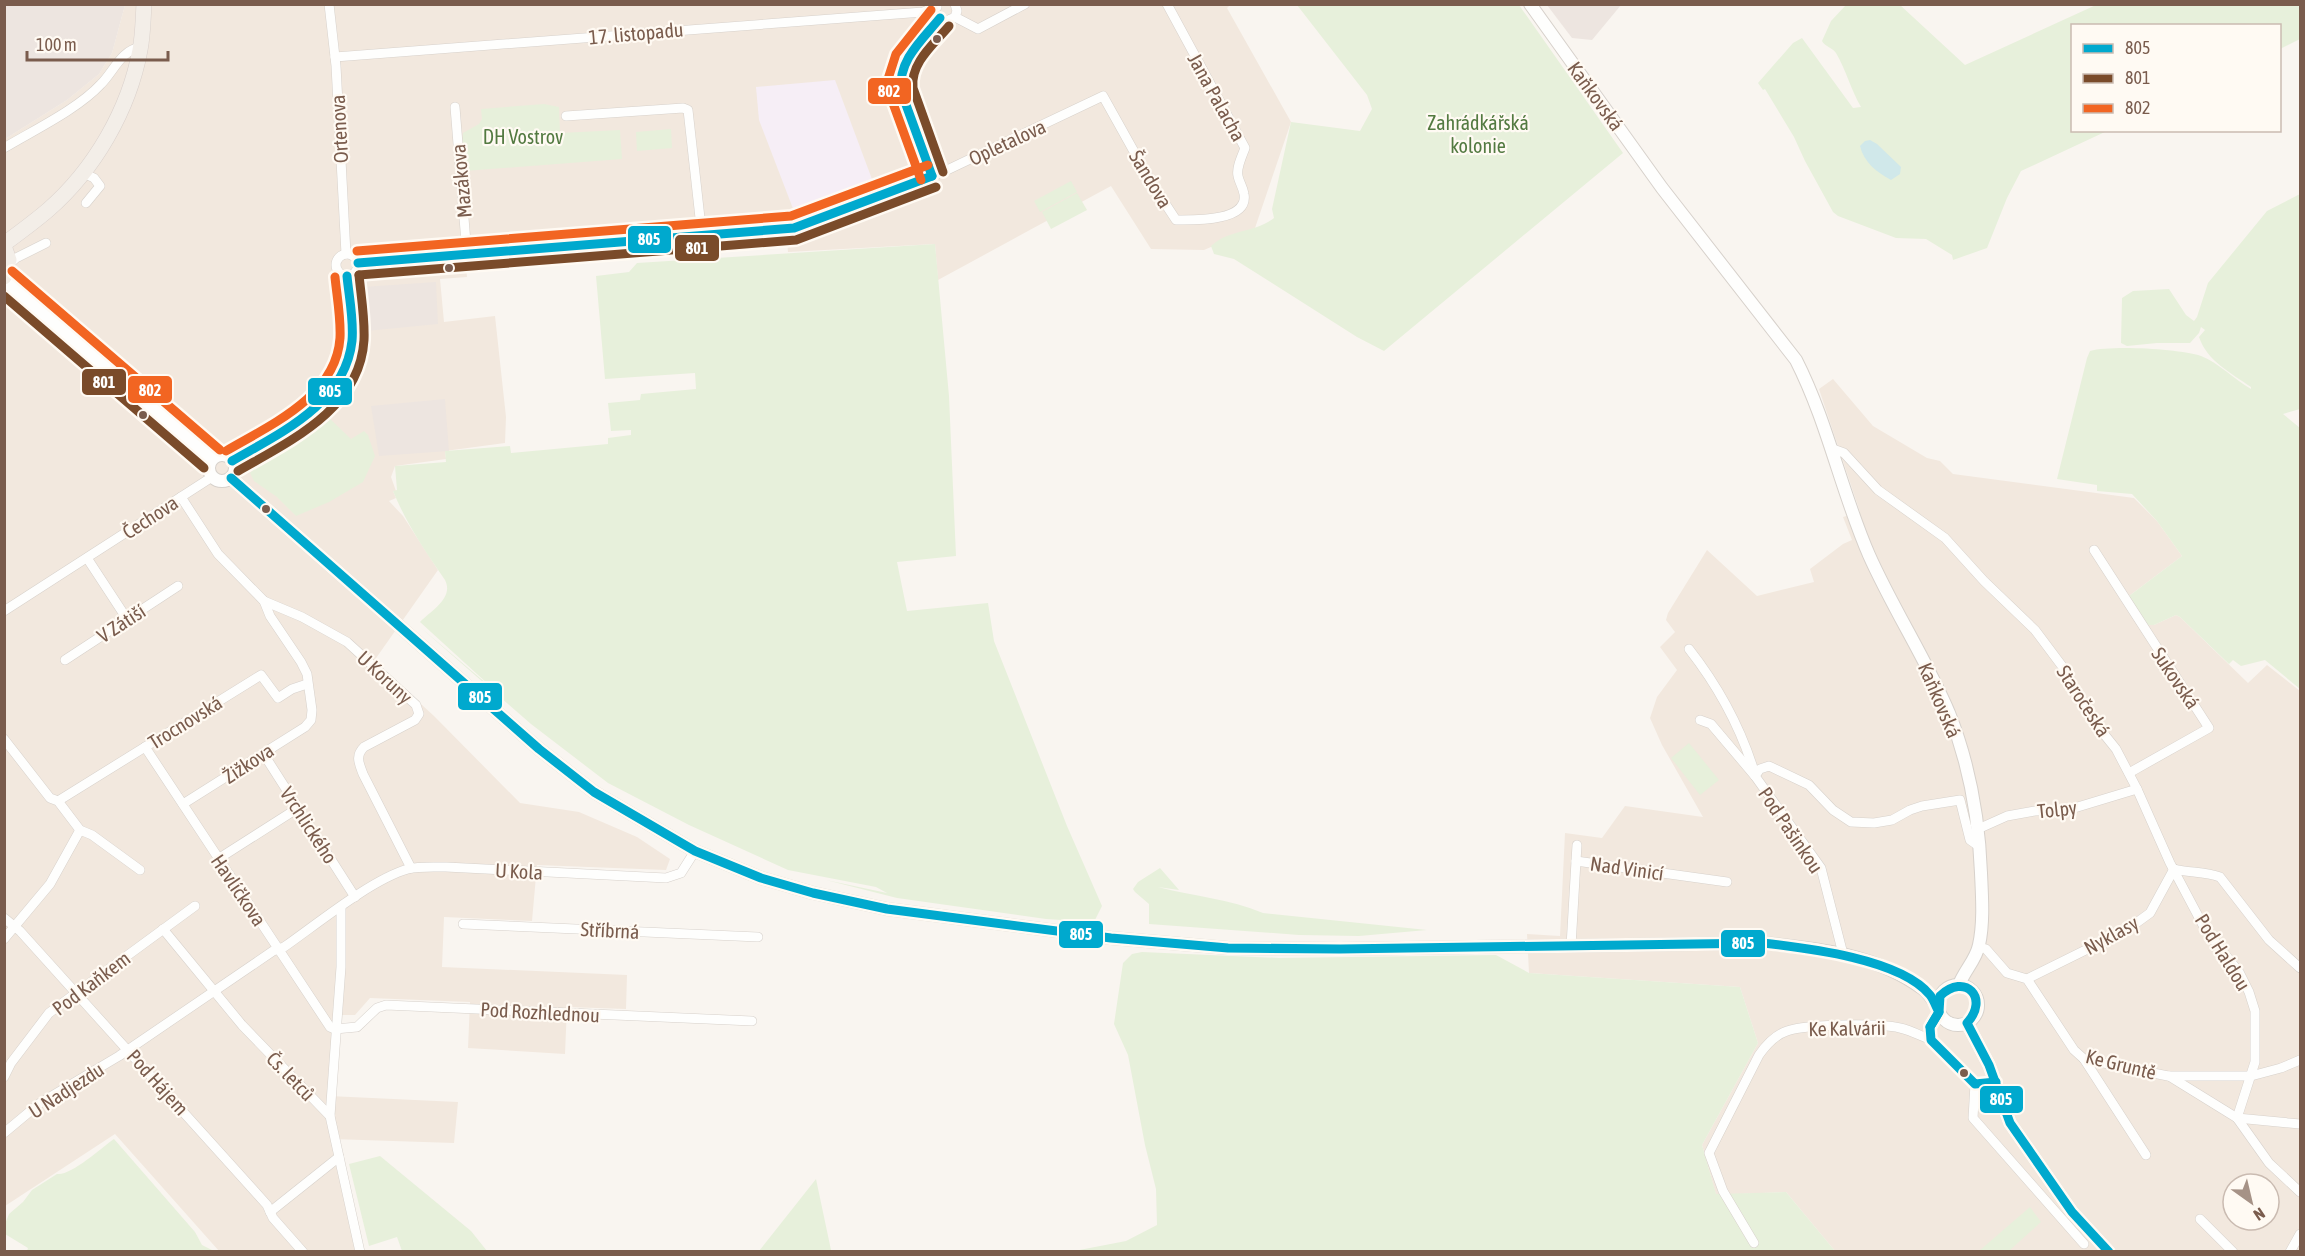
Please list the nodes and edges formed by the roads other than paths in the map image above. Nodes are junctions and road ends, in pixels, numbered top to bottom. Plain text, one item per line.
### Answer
1 (144, 4) edge
2 (329, 4) edge
3 (955, 4) edge
4 (1025, 4) edge
5 (1167, 4) edge
6 (1530, 4) edge
7 (938, 6) edge
8 (955, 17) junction
9 (940, 18) junction
10 (141, 47) junction
11 (335, 57) junction
12 (1103, 96) joint
13 (455, 107) dead end
14 (566, 116) dead end
15 (4, 148) edge
16 (83, 173) junction
17 (932, 176) junction
18 (86, 203) dead end
19 (1223, 217) joint
20 (702, 236) junction
21 (46, 243) dead end
22 (4, 245) edge
23 (346, 254) junction
24 (467, 255) junction
25 (358, 263) junction
26 (6, 273) edge
27 (347, 276) junction
28 (1832, 446) junction
29 (212, 459) junction
30 (232, 461) junction
31 (212, 477) junction
32 (231, 478) junction
33 (181, 497) junction
34 (2094, 550) dead end
35 (87, 558) junction
36 (178, 586) dead end
37 (264, 602) junction
38 (4, 611) edge
39 (127, 619) junction
40 (1689, 649) dead end
41 (65, 660) dead end
42 (308, 684) junction
43 (311, 720) joint
44 (1700, 720) dead end
45 (4, 739) edge
46 (145, 747) junction
47 (263, 753) junction
48 (2129, 773) junction
49 (1755, 776) junction
50 (2137, 789) junction
51 (58, 801) junction
52 (183, 804) junction
53 (298, 808) junction
54 (1978, 829) junction
55 (80, 830) junction
56 (1576, 845) dead end
57 (1980, 847) junction
58 (695, 851) junction
59 (218, 859) junction
60 (1576, 861) junction
61 (411, 868) junction
62 (2174, 869) junction
63 (140, 870) dead end
64 (1726, 882) dead end
65 (355, 897) junction
66 (195, 906) dead end
67 (341, 908) junction
68 (4, 918) edge
69 (463, 924) dead end
70 (15, 927) junction
71 (163, 929) junction
72 (758, 937) dead end
73 (4, 939) edge
74 (1566, 946) junction
75 (1979, 946) junction
76 (279, 949) junction
77 (1843, 954) junction
78 (2301, 968) edge
79 (2027, 979) junction
80 (1965, 987) junction
81 (1925, 990) junction
82 (1943, 991) junction
83 (213, 992) junction
84 (76, 993) junction
85 (1938, 1010) junction
86 (752, 1021) dead end
87 (1967, 1023) junction
88 (336, 1029) junction
89 (1930, 1040) junction
90 (128, 1048) junction
91 (2084, 1059) junction
92 (2301, 1060) edge
93 (2168, 1076) junction
94 (2251, 1076) junction
95 (4, 1077) edge
96 (1996, 1082) junction
97 (1975, 1084) junction
98 (330, 1116) junction
99 (2237, 1118) junction
100 (2301, 1124) edge
101 (4, 1133) edge
102 (2146, 1155) dead end
103 (339, 1157) junction
104 (2301, 1192) edge
105 (270, 1212) junction
106 (2200, 1219) dead end
107 (2301, 1234) edge
108 (1754, 1243) dead end
109 (2084, 1244) dead end
110 (303, 1251) edge
111 (360, 1251) edge
112 (2109, 1251) edge
113 (2233, 1251) edge
114 (2290, 1251) edge

1 - 10 main road
2 - 11 street, Ortenova
3 - 8 street
4 - 8 street
5 - 19 street, Jana Palacha
6 - 28 street, Kaňkovská
7 - 9 street
7 - 11 street, 17. listopadu
8 - 9 street
9 - 17 street
10 - 15 street
10 - 16 main road
11 - 23 street, Ortenova
12 - 17 street, Opletalova
12 - 19 street, Šandova
13 - 24 street, Mazákova
14 - 20 street
16 - 18 street
16 - 22 main road
17 - 20 street, Opletalova
20 - 24 street, Opletalova
21 - 26 street
22 - 26 main road
23 - 25 street
23 - 27 street
24 - 25 street, Opletalova
25 - 27 street
26 - 29 street
27 - 30 street
28 - 48 street, Staročeská
28 - 54 street, Kaňkovská
29 - 30 street
29 - 31 street
30 - 32 street
31 - 32 street
31 - 33 street, Čechova
32 - 58 street
33 - 35 street, Čechova
33 - 37 street, U Koruny
34 - 48 street, Sukovská
35 - 38 street, Čechova
35 - 39 street
36 - 39 street, V Zátiší
37 - 42 street, U Koruny
37 - 61 street, U Koruny
39 - 41 street, V Zátiší
40 - 49 street, Pod Pašinkou
42 - 43 street, U Koruny
42 - 46 street, Trocnovská
43 - 47 street, Žižkova
44 - 49 street, Pod Pašinkou
45 - 51 street
46 - 51 street, Trocnovská
46 - 52 street, Havlíčkova
47 - 52 street, Žižkova
47 - 53 street, Vrchlického
48 - 50 street, Staročeská
49 - 57 street, Pod Pašinkou
49 - 77 street, Pod Pašinkou
50 - 54 street, Tolpy
50 - 62 street, Staročeská
51 - 55 street
52 - 59 street, Havlíčkova
53 - 59 street
53 - 65 street, Vrchlického
54 - 57 street, Kaňkovská
55 - 63 street
55 - 70 street
56 - 60 street
57 - 75 street, Kaňkovská
58 - 61 street, U Kola
58 - 74 street
59 - 76 street, Havlíčkova
60 - 64 street, Nad Vinicí
60 - 74 street, Nad Vinicí
61 - 65 street, U Kola
62 - 78 street
62 - 79 street, Nyklasy
62 - 94 street, Pod Haldou
65 - 67 street, U Kola
66 - 71 street, Pod Kaňkem
67 - 76 street, U Kola
67 - 88 street
68 - 70 street, Pod Hájem
69 - 72 street, Stříbrná
70 - 73 street
70 - 84 street, Pod Hájem
71 - 83 street, Čs. letců
71 - 84 street, Pod Kaňkem
74 - 77 street
75 - 79 street
75 - 80 street, Kaňkovská
76 - 83 street, U Kola
76 - 88 street, Havlíčkova
77 - 81 street
79 - 91 street, Ke Gruntě
80 - 82 street
80 - 87 street
81 - 82 street
81 - 85 street
82 - 85 street
83 - 90 street, U Kola
83 - 98 street, Čs. letců
84 - 90 street, Pod Hájem
84 - 95 street, Pod Kaňkem
85 - 87 street
85 - 89 street
86 - 88 street, Pod Rozhlednou
87 - 96 street
88 - 98 street
89 - 97 street
89 - 108 street, Ke Kalvárii
90 - 101 street, U Nadjezdu
90 - 105 street, Pod Hájem
91 - 93 street, Ke Gruntě
91 - 102 street
92 - 94 street, Ke Gruntě
93 - 94 street, Ke Gruntě
93 - 99 street, Ke Gruntě
94 - 99 street
96 - 97 street
96 - 112 street
97 - 109 street
98 - 103 street, Čs. letců
99 - 100 street
99 - 104 street
103 - 105 street
103 - 111 street, Čs. letců
105 - 110 street, Pod Hájem
106 - 113 street
107 - 114 street

